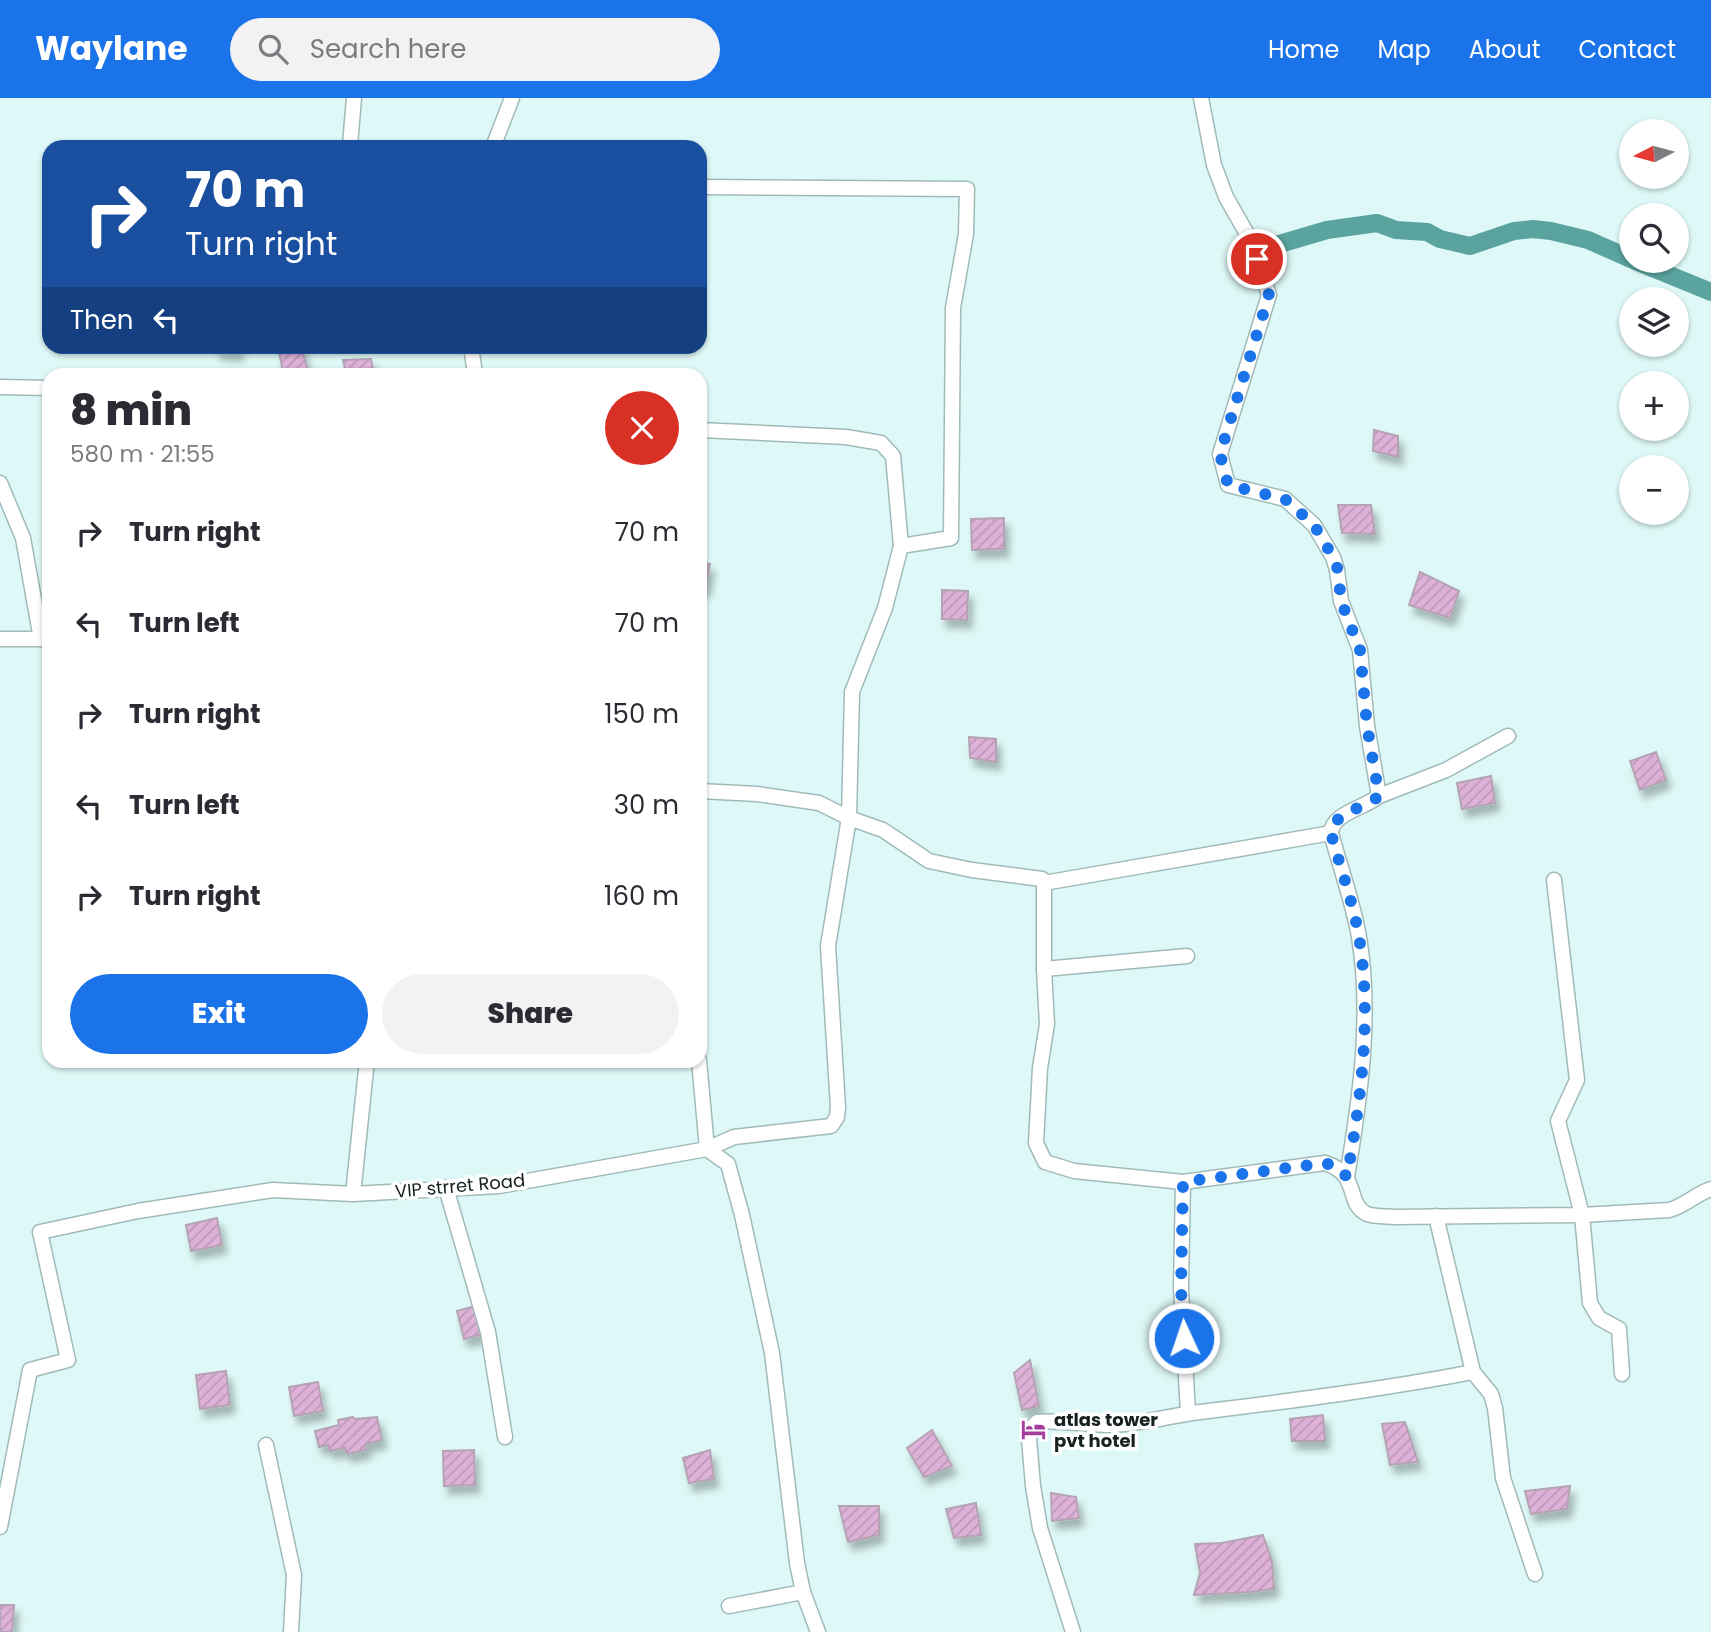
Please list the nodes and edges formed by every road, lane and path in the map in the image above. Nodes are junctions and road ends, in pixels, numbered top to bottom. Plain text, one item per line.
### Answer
1 (354, 98) edge
2 (512, 98) edge
3 (1201, 98) edge
4 (350, 140) edge
5 (496, 140) edge
6 (707, 187) edge
7 (0, 387) edge
8 (42, 388) edge
9 (707, 430) edge
10 (0, 483) edge
11 (901, 546) junction
12 (42, 625) edge
13 (0, 639) edge
14 (42, 639) edge
15 (1508, 736) dead end
16 (707, 791) edge
17 (1379, 796) junction
18 (849, 818) junction
19 (1331, 833) junction
20 (1554, 880) dead end
21 (1044, 883) junction
22 (1187, 956) dead end
23 (1044, 969) junction
24 (366, 1068) edge
25 (700, 1068) edge
26 (707, 1149) junction
27 (1347, 1177) junction
28 (1183, 1182) junction
29 (446, 1188) junction
30 (1711, 1189) edge
31 (353, 1194) junction
32 (1582, 1215) junction
33 (1436, 1216) junction
34 (1473, 1372) junction
35 (1622, 1374) dead end
36 (1188, 1413) junction
37 (505, 1437) dead end
38 (266, 1445) dead end
39 (0, 1527) edge
40 (1535, 1574) dead end
41 (803, 1592) junction
42 (729, 1606) dead end
43 (291, 1632) edge
44 (818, 1632) edge
45 (1073, 1632) edge

1 - 4 street
2 - 5 street
3 - 17 street
6 - 11 street
7 - 8 street
9 - 11 street
10 - 12 street
11 - 18 street, VIP strret Road
13 - 14 street
15 - 17 street
16 - 18 street
17 - 19 street
18 - 21 street
18 - 26 street, VIP strret Road
19 - 21 street
19 - 27 street
20 - 32 street
21 - 23 street
22 - 23 street
23 - 28 street
24 - 31 street
25 - 26 street
26 - 29 street, VIP strret Road
26 - 41 street
27 - 28 street
27 - 33 street
28 - 36 street
29 - 31 street, VIP strret Road
29 - 37 street
30 - 32 street
31 - 39 street, VIP strret Road
32 - 33 street
32 - 35 street
33 - 34 street
34 - 36 street
34 - 40 street
36 - 45 street
38 - 43 street
41 - 42 street
41 - 44 street

